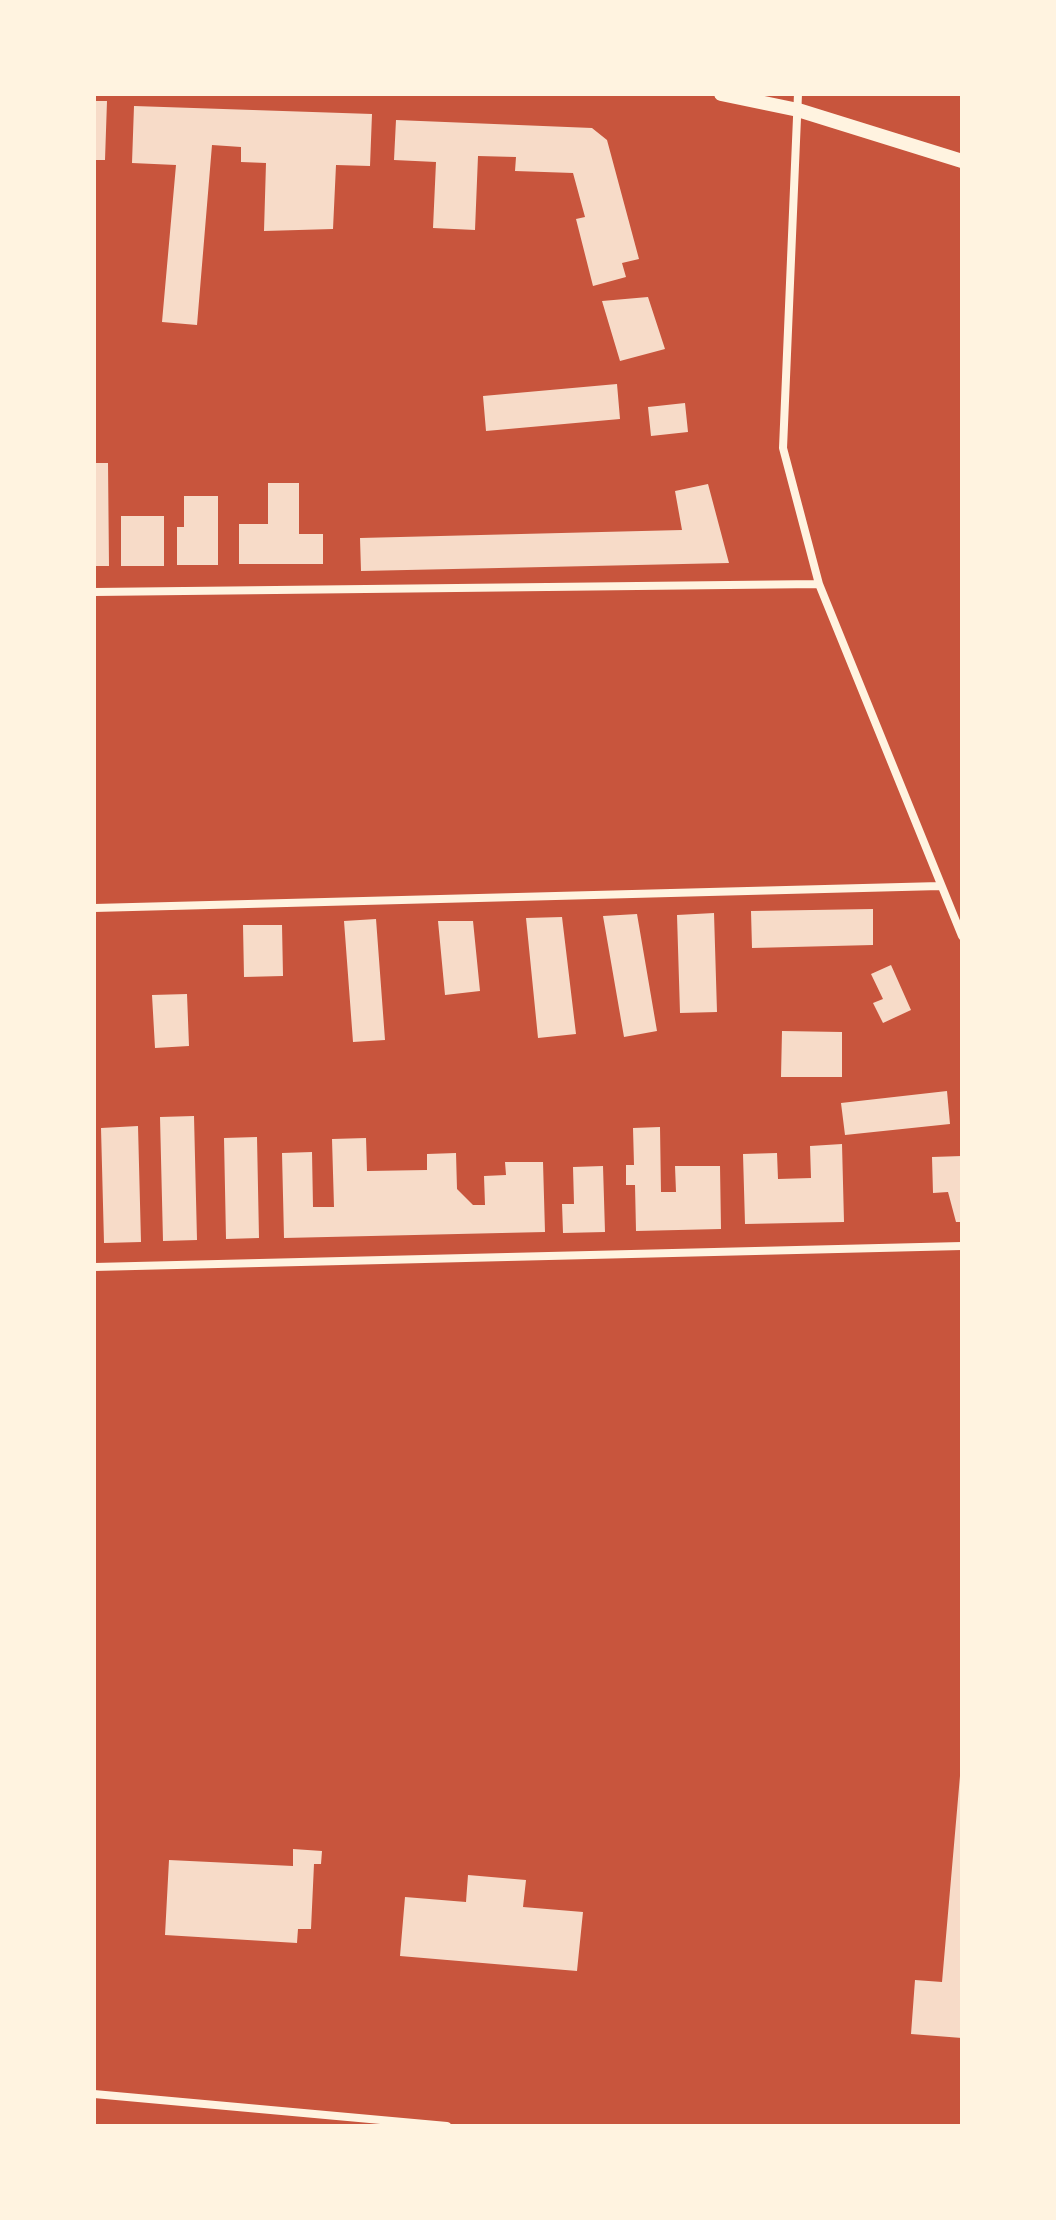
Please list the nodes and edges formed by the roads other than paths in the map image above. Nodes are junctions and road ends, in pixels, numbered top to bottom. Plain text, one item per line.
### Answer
1 (721, 94) edge
2 (798, 94) edge
3 (798, 110) junction
4 (962, 161) edge
5 (819, 584) junction
6 (94, 592) edge
7 (940, 886) junction
8 (94, 908) edge
9 (962, 936) edge
10 (962, 1246) edge
11 (94, 1267) edge
12 (94, 2094) edge
13 (447, 2126) edge

1 - 3 street
2 - 3 street
3 - 4 street
3 - 5 street
5 - 6 street
5 - 7 street
7 - 8 street
7 - 9 street
10 - 11 street
12 - 13 street

